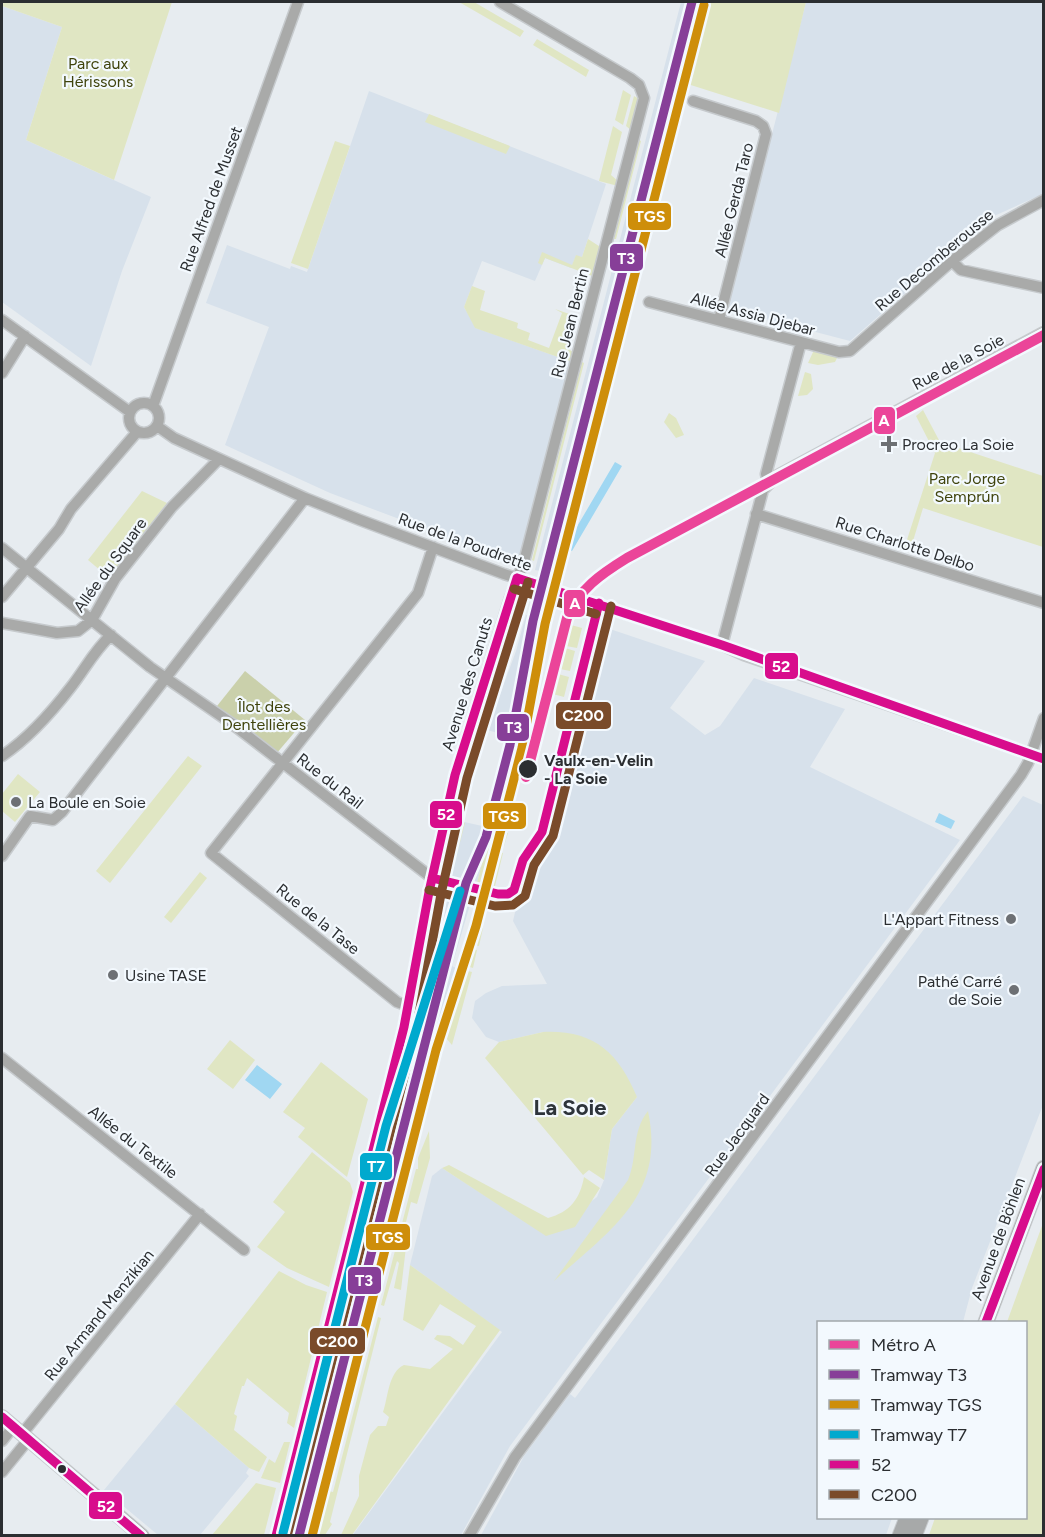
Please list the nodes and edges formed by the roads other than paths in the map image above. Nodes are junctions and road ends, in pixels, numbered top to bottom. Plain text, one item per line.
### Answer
1 (298, 2) edge
2 (500, 2) edge
3 (693, 101) dead end
4 (1044, 200) edge
5 (952, 261) junction
6 (1044, 288) edge
7 (649, 302) dead end
8 (2, 320) edge
9 (719, 320) junction
10 (1044, 332) edge
11 (25, 336) junction
12 (801, 342) junction
13 (850, 351) joint
14 (2, 373) edge
15 (153, 406) junction
16 (130, 412) junction
17 (157, 426) junction
18 (137, 432) junction
19 (219, 459) junction
20 (765, 487) junction
21 (305, 498) junction
22 (756, 514) junction
23 (433, 547) junction
24 (2, 548) edge
25 (26, 567) junction
26 (517, 578) junction
27 (2, 597) edge
28 (1044, 603) edge
29 (92, 620) junction
30 (2, 623) edge
31 (111, 635) junction
32 (722, 645) junction
33 (166, 677) junction
34 (1044, 718) edge
35 (1031, 754) junction
36 (2, 756) edge
37 (1044, 759) edge
38 (283, 763) junction
39 (2, 856) edge
40 (432, 878) junction
41 (408, 1006) junction
42 (2, 1058) edge
43 (1044, 1168) edge
44 (200, 1214) junction
45 (244, 1250) dead end
46 (987, 1321) edge
47 (2, 1417) edge
48 (21, 1433) junction
49 (2, 1441) edge
50 (2, 1472) edge
51 (907, 1519) edge
52 (921, 1519) edge
53 (142, 1536) edge
54 (276, 1536) edge
55 (469, 1536) edge
56 (900, 1536) edge
57 (914, 1536) edge

1 - 15 street, Rue Alfred de Musset
2 - 26 street, Rue Jean Bertin
3 - 9 street, Allée Gerda Taro
4 - 5 street, Rue Decomberousse
5 - 6 street
5 - 13 street, Rue Decomberousse
7 - 9 street, Allée Assia Djebar
8 - 11 street
9 - 12 street, Allée Assia Djebar
10 - 20 street, Rue de la Soie
11 - 14 street
11 - 16 street
12 - 13 street, Allée Assia Djebar
12 - 20 street
15 - 16 street
15 - 17 street
16 - 18 street
17 - 18 street
17 - 19 street, Rue de la Poudrette
18 - 25 street
19 - 21 street, Rue de la Poudrette
19 - 29 street, Allée du Square
20 - 22 street
21 - 23 street, Rue de la Poudrette
21 - 33 street
22 - 28 street, Rue Charlotte Delbo
22 - 32 street
23 - 26 street, Rue de la Poudrette
23 - 38 street
24 - 25 street, Rue du Rail
25 - 27 street
25 - 29 street, Rue du Rail
26 - 32 street, Rue de la Poudrette
26 - 40 street, Avenue des Canuts
29 - 30 street, Allée du Square
29 - 31 street, Rue du Rail
31 - 33 street, Rue du Rail
31 - 36 street
32 - 35 street, Rue de la Poudrette
33 - 38 street, Rue du Rail
33 - 39 street
34 - 35 street, Rue Jacquard
35 - 37 street, Rue de la Poudrette
35 - 55 street, Rue Jacquard
38 - 40 street, Rue du Rail
38 - 41 street, Rue de la Tase
40 - 41 street, Avenue des Canuts
41 - 54 street, Avenue des Canuts
42 - 44 street, Allée du Textile
43 - 46 main road, Avenue de Böhlen
44 - 45 street, Allée du Textile
44 - 48 street, Rue Armand Menzikian
47 - 48 street
48 - 49 street
48 - 50 street
48 - 53 street
51 - 56 main road
52 - 57 main road

